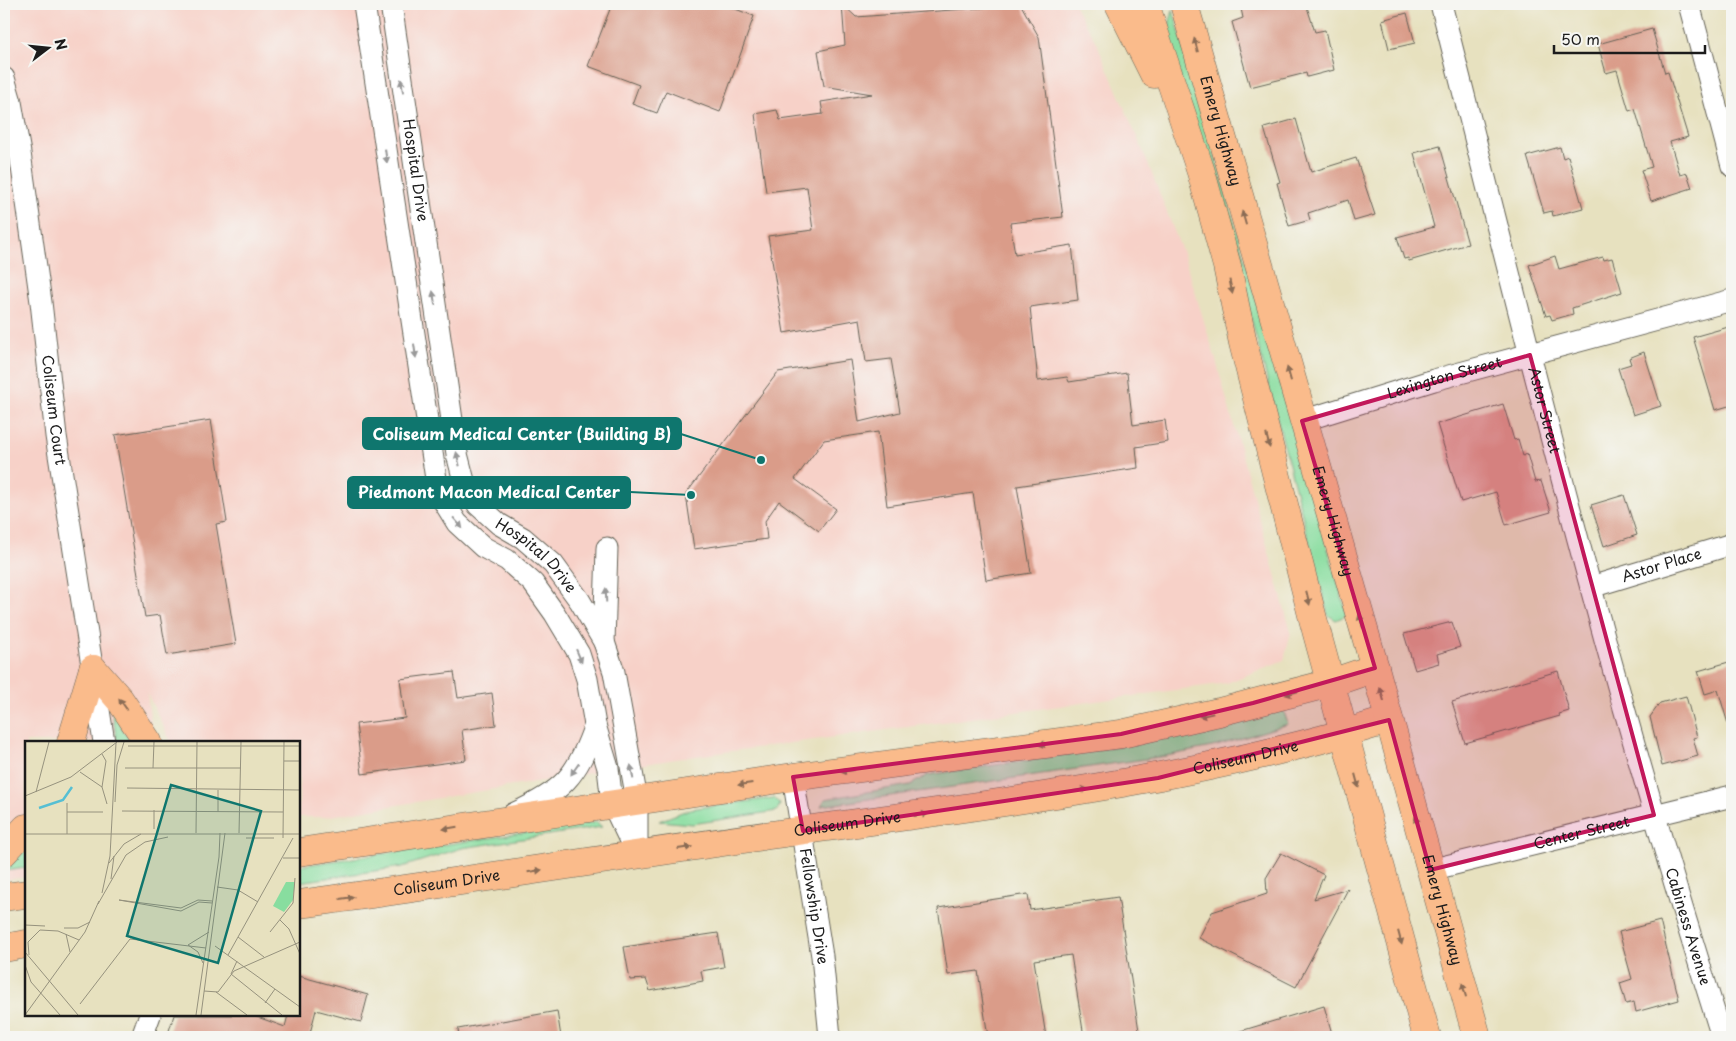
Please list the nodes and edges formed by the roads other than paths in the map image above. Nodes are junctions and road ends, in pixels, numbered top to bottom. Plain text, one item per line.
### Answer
1 (364, 4) edge
2 (390, 4) edge
3 (1118, 4) edge
4 (1144, 4) edge
5 (1184, 4) edge
6 (1441, 4) edge
7 (1689, 4) edge
8 (4, 78) edge
9 (1732, 166) edge
10 (1201, 172) junction
11 (1732, 300) edge
12 (1530, 355) junction
13 (1302, 421) junction
14 (1732, 544) edge
15 (607, 548) dead end
16 (1591, 587) junction
17 (604, 642) junction
18 (1374, 668) junction
19 (93, 669) junction
20 (1331, 683) junction
21 (1389, 720) junction
22 (595, 725) junction
23 (1344, 734) junction
24 (71, 741) edge
25 (104, 741) edge
26 (147, 741) edge
27 (793, 777) junction
28 (1732, 796) edge
29 (624, 802) junction
30 (1654, 815) junction
31 (498, 820) junction
32 (25, 829) edge
33 (803, 831) junction
34 (4, 852) edge
35 (300, 852) edge
36 (637, 855) junction
37 (1430, 870) junction
38 (25, 894) edge
39 (4, 897) edge
40 (300, 904) edge
41 (25, 944) edge
42 (4, 948) edge
43 (150, 1016) edge
44 (142, 1037) edge
45 (830, 1037) edge
46 (1427, 1037) edge
47 (1477, 1037) edge
48 (1722, 1037) edge

1 -> 22 street, Hospital Drive
17 -> 2 street, Hospital Drive
3 - 10 main road
4 - 10 main road, Emery Highway
13 -> 5 main road, Emery Highway
6 - 12 street, Astor Street
7 - 9 street
8 - 19 street, Coliseum Court
10 -> 20 main road, Emery Highway
11 - 12 street, Lexington Street
12 - 13 street, Lexington Street
12 - 16 street, Astor Street
18 -> 13 main road, Emery Highway
14 - 16 street, Astor Place
17 -> 15 street
16 - 30 street, Astor Street
29 -> 17 street, Hospital Drive
18 - 20 main road
21 -> 18 main road, Emery Highway
19 - 24 main road
19 - 25 street, Coliseum Court
26 -> 19 main road
20 - 23 main road, Emery Highway
20 -> 27 main road
21 - 23 main road, Coliseum Drive
37 -> 21 main road, Emery Highway
22 - 29 street, Hospital Drive
22 -> 31 street
33 -> 23 main road, Coliseum Drive
23 -> 46 main road, Emery Highway
27 -> 29 main road
27 - 33 street, Fellowship Drive
28 - 30 street, Center Street
29 - 31 main road
29 - 36 street, Hospital Drive
30 - 37 street, Center Street
30 - 48 street, Cabiness Avenue
31 -> 35 main road
32 - 34 main road
36 -> 33 main road, Coliseum Drive
33 - 45 street, Fellowship Drive
40 -> 36 main road, Coliseum Drive
47 -> 37 main road, Emery Highway
38 - 39 main road
41 - 42 main road
43 - 44 street

